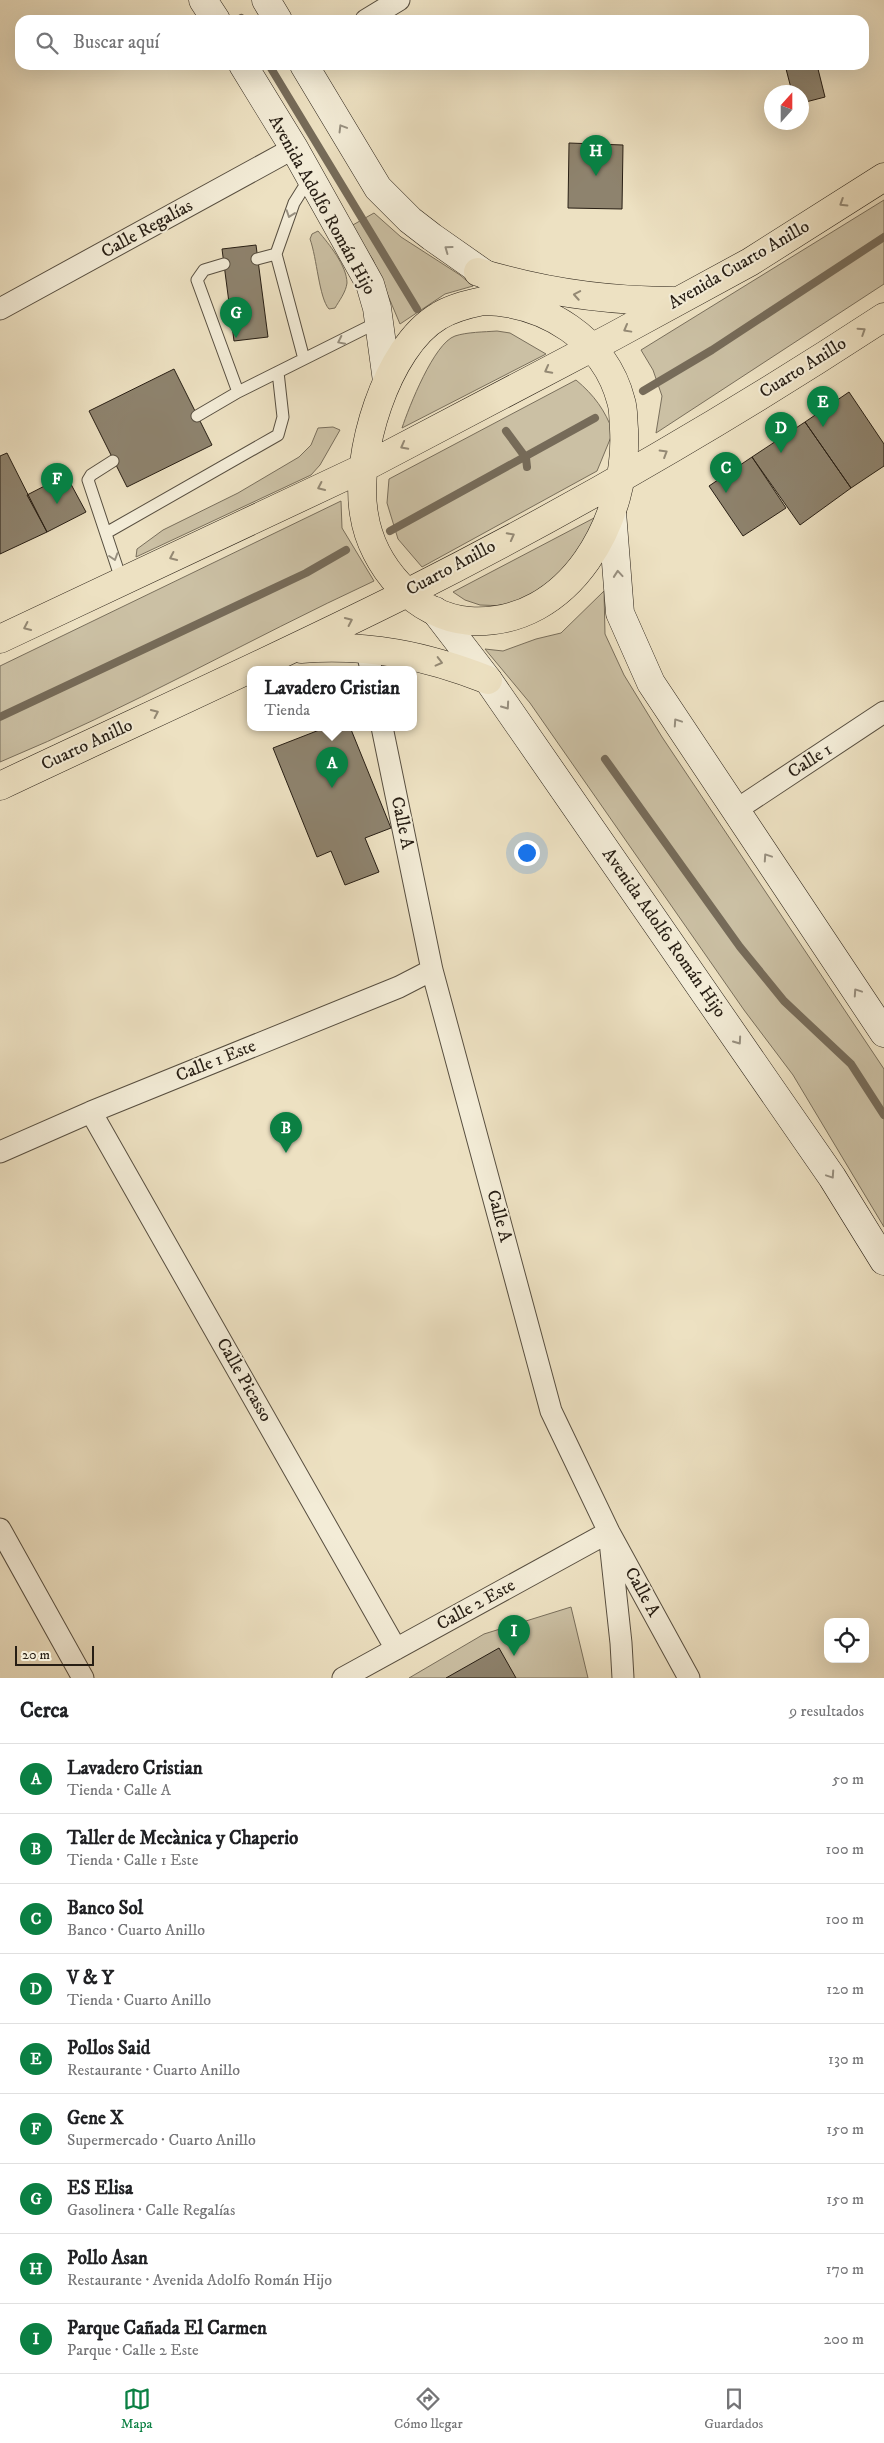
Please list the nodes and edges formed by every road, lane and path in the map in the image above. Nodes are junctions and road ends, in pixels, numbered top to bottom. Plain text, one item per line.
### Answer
1 (203, 0) edge
2 (266, 0) edge
3 (399, 0) edge
4 (213, 15) edge
5 (275, 15) edge
6 (374, 15) edge
7 (246, 70) edge
8 (307, 70) edge
9 (294, 148) junction
10 (884, 176) edge
11 (310, 177) junction
12 (276, 254) junction
13 (256, 259) dead end
14 (224, 264) dead end
15 (478, 272) junction
16 (678, 301) junction
17 (0, 309) edge
18 (884, 317) edge
19 (378, 322) junction
20 (563, 322) junction
21 (591, 347) junction
22 (304, 359) junction
23 (278, 372) junction
24 (387, 381) junction
25 (238, 392) junction
26 (197, 416) dead end
27 (113, 461) dead end
28 (365, 467) junction
29 (622, 477) junction
30 (612, 512) junction
31 (106, 532) junction
32 (122, 582) junction
33 (407, 592) junction
34 (435, 611) junction
35 (0, 639) edge
36 (287, 650) junction
37 (368, 659) edge
38 (253, 666) edge
39 (247, 669) edge
40 (488, 680) junction
41 (884, 712) edge
42 (383, 731) edge
43 (0, 786) edge
44 (736, 810) junction
45 (432, 970) junction
46 (884, 1033) edge
47 (92, 1112) junction
48 (0, 1152) edge
49 (884, 1261) edge
50 (0, 1529) edge
51 (609, 1532) junction
52 (396, 1649) junction
53 (83, 1678) edge
54 (343, 1678) edge
55 (623, 1678) edge
56 (689, 1678) edge

1 - 4 main road
2 - 5 main road
3 - 6 street
7 - 9 main road, Avenida Adolfo Román Hijo
15 -> 8 main road
9 - 11 main road, Avenida Adolfo Román Hijo
9 - 17 street, Calle Regalías
10 -> 16 highway, Avenida Cuarto Anillo
11 -> 12 lane
11 - 19 main road, Avenida Adolfo Román Hijo
12 - 13 lane
12 - 22 lane
14 - 25 lane
16 -> 15 highway
15 - 20 main road
16 -> 21 highway, Avenida Cuarto Anillo
29 -> 18 highway, Cuarto Anillo
19 -> 22 lane
19 - 24 main road, Avenida Adolfo Román Hijo
20 - 21 highway
20 - 24 highway
21 -> 28 highway
21 - 29 highway
22 - 23 lane
23 - 25 lane
23 - 31 lane
24 - 28 highway
25 - 26 lane
27 - 31 lane
28 -> 32 highway
28 - 33 highway
29 - 30 highway
33 -> 29 highway, Cuarto Anillo
30 - 34 highway
44 -> 30 main road
31 -> 32 lane
32 -> 35 highway
33 - 34 highway
36 -> 33 highway, Cuarto Anillo
34 - 40 main road, Avenida Adolfo Román Hijo
36 - 37 highway
38 -> 36 highway, Cuarto Anillo
37 -> 40 highway
43 -> 39 highway, Cuarto Anillo
40 -> 49 main road, Avenida Adolfo Román Hijo
41 - 44 street, Calle 1
42 - 45 street, Calle A
46 -> 44 main road
45 - 47 street, Calle 1 Este
45 - 51 street, Calle A
47 - 48 street, Calle 1 Este
47 - 52 street, Calle Picasso
50 - 53 street
51 - 52 street, Calle 2 Este
51 - 55 street
51 - 56 street, Calle A
52 - 54 street, Calle 2 Este

